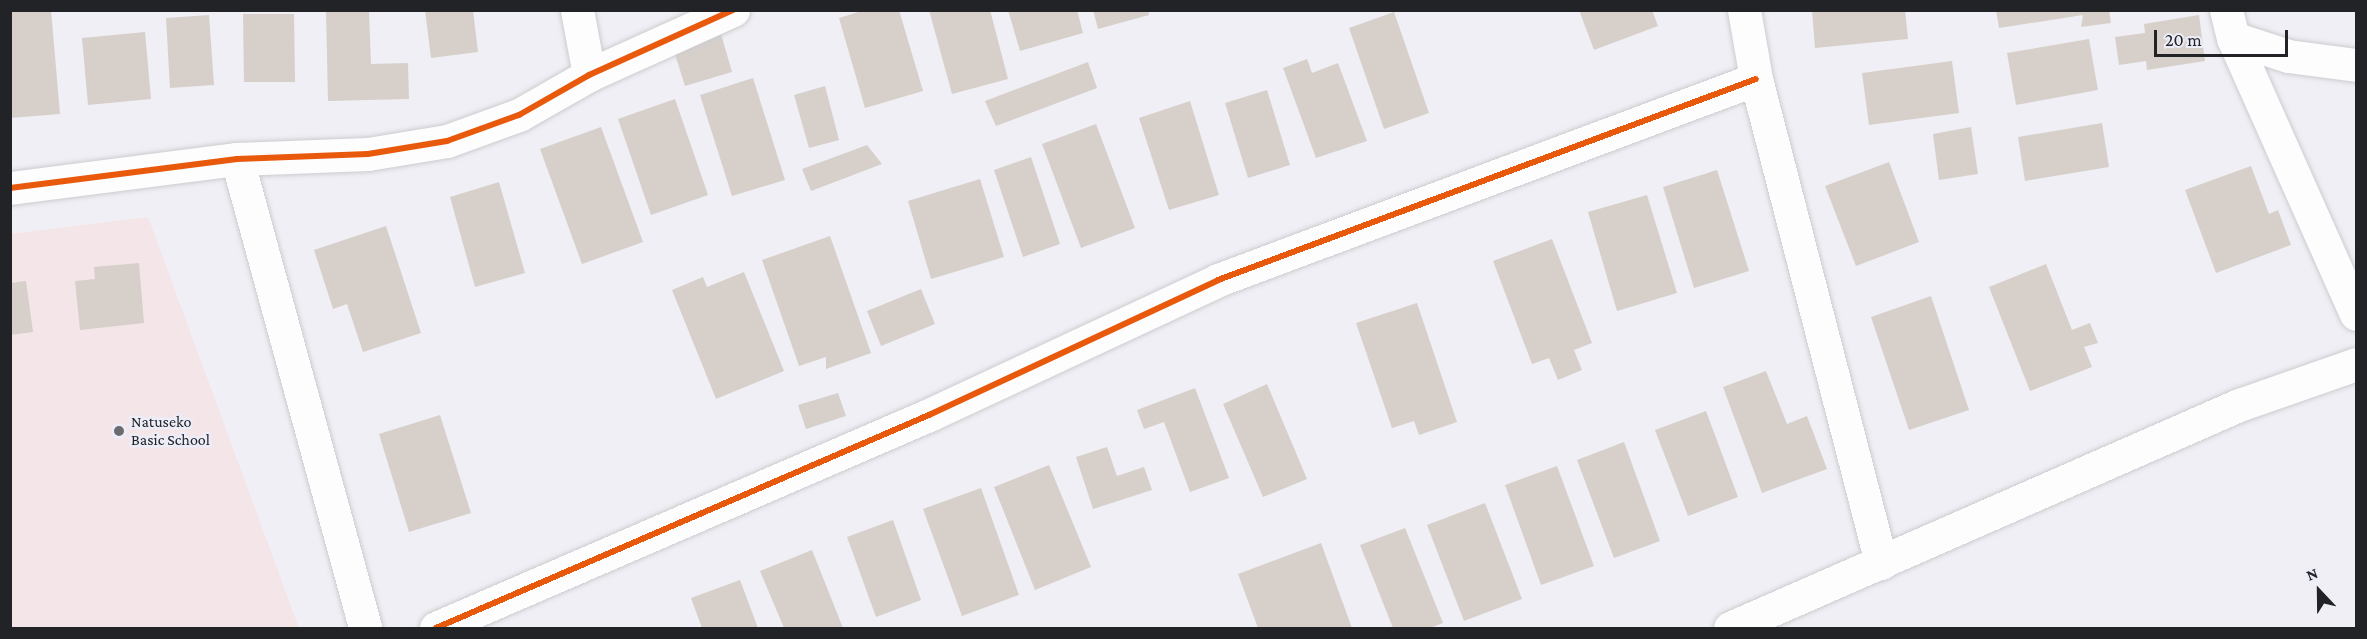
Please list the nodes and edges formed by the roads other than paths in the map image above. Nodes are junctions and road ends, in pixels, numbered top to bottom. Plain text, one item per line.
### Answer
1 (577, 10) edge
2 (734, 10) edge
3 (1744, 10) edge
4 (2230, 24) edge
5 (2356, 65) edge
6 (589, 75) junction
7 (1756, 79) junction
8 (237, 159) junction
9 (10, 188) edge
10 (2356, 314) edge
11 (2356, 364) edge
12 (1881, 563) junction
13 (364, 628) edge
14 (436, 628) edge
15 (1730, 628) edge

1 - 6 street
2 - 6 street
3 - 7 street
4 - 5 street
4 - 10 street
6 - 8 street
7 - 12 street
7 - 14 street
8 - 9 street
8 - 13 street
11 - 12 street
12 - 15 street

